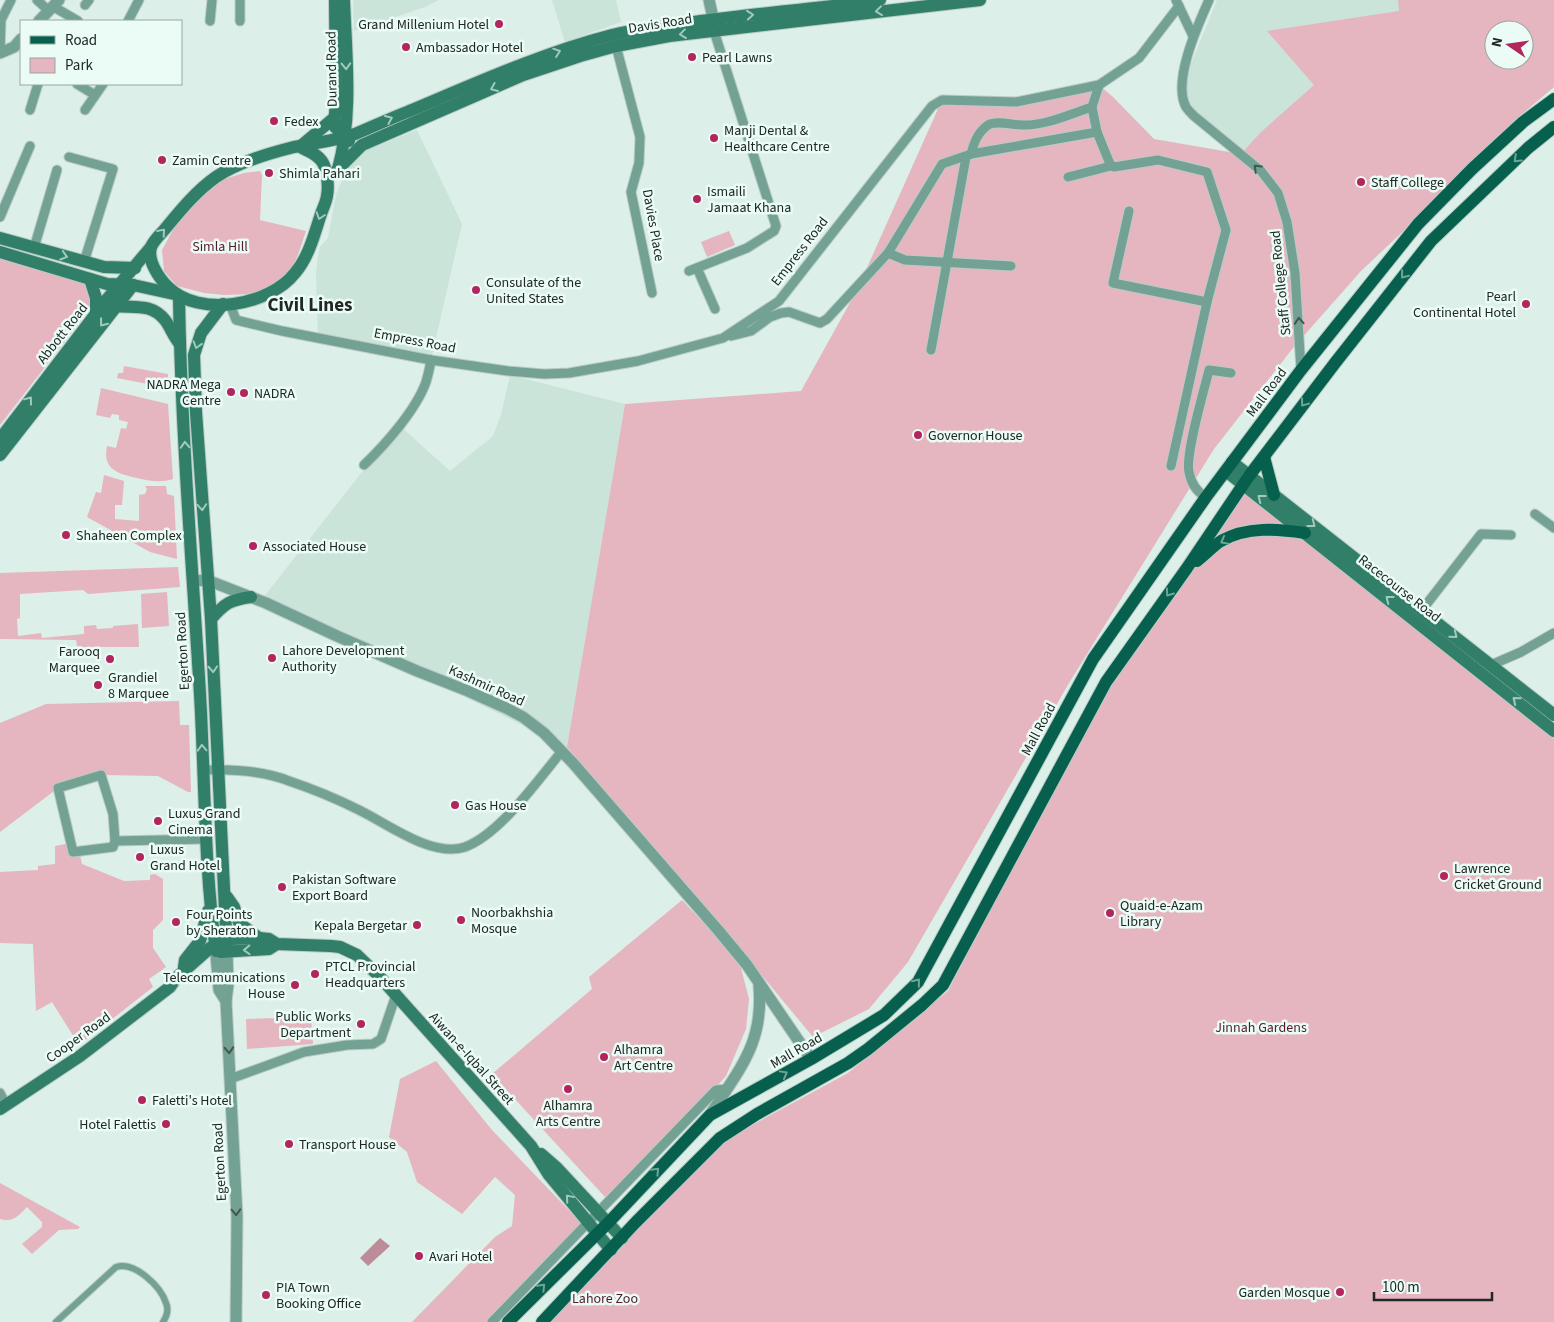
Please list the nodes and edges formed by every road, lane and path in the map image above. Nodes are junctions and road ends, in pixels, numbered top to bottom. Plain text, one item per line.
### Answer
1 (11, 0) edge
2 (37, 0) edge
3 (139, 0) edge
4 (212, 0) edge
5 (240, 0) edge
6 (335, 0) edge
7 (344, 0) edge
8 (709, 0) edge
9 (880, 0) edge
10 (980, 0) edge
11 (1200, 0) edge
12 (1209, 0) edge
13 (1178, 3) edge
14 (54, 6) edge
15 (1203, 14) junction
16 (40, 20) edge
17 (75, 20) edge
18 (129, 20) edge
19 (210, 21) dead end
20 (240, 21) dead end
21 (713, 25) junction
22 (1193, 36) junction
23 (20, 40) edge
24 (0, 45) edge
25 (616, 46) junction
26 (0, 53) edge
27 (38, 85) edge
28 (79, 85) edge
29 (102, 85) edge
30 (1099, 85) junction
31 (95, 95) junction
32 (1554, 98) edge
33 (1092, 107) junction
34 (30, 110) dead end
35 (85, 110) dead end
36 (334, 118) junction
37 (1554, 127) edge
38 (1097, 132) junction
39 (344, 137) junction
40 (362, 145) junction
41 (30, 146) dead end
42 (300, 146) junction
43 (70, 156) dead end
44 (968, 156) junction
45 (1111, 166) junction
46 (57, 170) dead end
47 (337, 170) junction
48 (1068, 177) dead end
49 (328, 194) junction
50 (1129, 211) dead end
51 (0, 217) edge
52 (0, 238) edge
53 (34, 248) junction
54 (151, 248) junction
55 (0, 252) edge
56 (888, 253) junction
57 (84, 262) junction
58 (946, 263) junction
59 (1011, 266) dead end
60 (135, 268) junction
61 (90, 279) junction
62 (120, 291) junction
63 (652, 292) dead end
64 (178, 295) junction
65 (1207, 302) junction
66 (227, 304) junction
67 (715, 309) dead end
68 (96, 315) junction
69 (724, 338) junction
70 (180, 344) junction
71 (931, 350) dead end
72 (431, 360) junction
73 (1301, 370) junction
74 (1231, 373) dead end
75 (0, 439) edge
76 (0, 455) edge
77 (1264, 457) junction
78 (364, 465) dead end
79 (1171, 466) dead end
80 (1229, 466) junction
81 (1247, 480) junction
82 (1274, 495) junction
83 (1206, 497) junction
84 (1535, 514) dead end
85 (1554, 528) edge
86 (1305, 533) junction
87 (1511, 535) dead end
88 (1187, 568) junction
89 (208, 580) junction
90 (193, 581) junction
91 (251, 597) junction
92 (1422, 610) junction
93 (211, 619) junction
94 (1554, 633) edge
95 (1491, 665) junction
96 (1554, 714) edge
97 (1554, 731) edge
98 (562, 751) junction
99 (218, 769) junction
100 (203, 770) junction
101 (206, 839) junction
102 (115, 841) junction
103 (226, 895) junction
104 (211, 899) junction
105 (259, 938) junction
106 (277, 944) junction
107 (221, 947) junction
108 (183, 972) junction
109 (759, 984) junction
110 (170, 987) junction
111 (396, 996) junction
112 (811, 1059) junction
113 (230, 1079) junction
114 (727, 1088) junction
115 (2, 1102) edge
116 (710, 1115) junction
117 (531, 1146) junction
118 (599, 1211) junction
119 (588, 1221) junction
120 (609, 1222) junction
121 (597, 1232) junction
122 (622, 1238) junction
123 (611, 1250) junction
124 (56, 1322) edge
125 (163, 1322) edge
126 (236, 1322) edge
127 (492, 1322) edge
128 (508, 1322) edge
129 (542, 1322) edge

1 - 24 street
2 - 14 street
3 - 18 street
4 - 19 street
5 - 20 street
6 - 36 main road, Durand Road
7 -> 39 main road, Durand Road
8 - 21 street
21 -> 9 main road, Davis Road
10 -> 21 main road, Davis Road
11 - 15 street
12 - 15 street, Staff College Road
13 - 22 street
13 - 30 street, Empress Road
14 - 16 street
14 - 17 street
15 - 22 street, Staff College Road
21 -> 25 main road, Davis Road
39 -> 21 main road, Davis Road
21 - 67 street
73 -> 22 street, Staff College Road
23 - 26 street
24 - 26 street
25 -> 40 main road, Davis Road
25 - 63 street, Davies Place
27 - 34 street
28 - 31 street
29 - 31 street
30 - 33 street
30 - 69 street, Empress Road
31 - 35 street
32 - 73 main road, Mall Road
33 - 38 street
33 - 44 street
36 - 39 main road, Durand Road
36 - 42 main road, Durand Road
37 -> 77 main road
38 - 44 street
38 - 45 street
39 - 40 main road
39 - 42 main road, Davis Road
39 - 47 main road, Durand Road
40 - 47 main road, Davis Road
41 - 51 street
42 - 49 main road
54 -> 42 main road
43 - 57 street
44 - 56 street
44 - 58 street
45 - 48 street
45 - 65 street
46 - 53 street
47 - 49 main road, Durand Road
49 -> 66 main road
50 - 65 street
52 - 53 main road
53 -> 57 main road
54 - 60 main road, Abbott Road
54 - 64 main road
55 - 61 main road
56 - 58 street
56 - 69 street
57 - 60 main road
58 - 59 street
58 - 71 street
60 - 62 main road, Abbott Road
61 - 62 main road
61 - 68 main road
62 - 64 main road
62 - 68 main road, Abbott Road
62 - 70 main road
62 -> 76 main road, Abbott Road
64 - 66 main road
64 - 70 main road, Egerton Road
65 - 79 street
66 - 72 street, Empress Road
66 -> 89 main road, Egerton Road
75 -> 68 main road, Abbott Road
69 - 72 street, Empress Road
90 -> 70 main road, Egerton Road
72 - 78 street
73 - 80 main road, Mall Road
74 - 83 street
77 - 81 main road
77 - 82 main road
80 - 81 main road, Racecourse Road
80 - 83 main road, Mall Road
81 - 82 main road, Racecourse Road
86 -> 81 main road, Racecourse Road
81 - 88 main road
82 -> 92 main road, Racecourse Road
112 -> 83 main road, Mall Road
84 - 85 street
86 -> 88 main road
97 -> 86 main road, Racecourse Road
87 - 92 street
88 -> 122 main road
89 - 90 street, Kashmir Road
89 - 91 street, Kashmir Road
89 - 93 main road, Egerton Road
100 -> 90 main road, Egerton Road
91 - 93 main road
91 - 98 street, Kashmir Road
92 -> 95 main road, Racecourse Road
93 -> 99 main road, Egerton Road
94 - 95 street
95 - 96 main road, Racecourse Road
98 - 99 street
98 - 109 street, Kashmir Road
99 - 100 street
99 - 103 main road, Egerton Road
100 - 101 main road, Egerton Road
101 - 102 street
101 - 104 main road, Egerton Road
102 - 102 street
103 - 105 main road
103 - 107 main road, Egerton Road
104 - 107 main road, Egerton Road
104 - 108 main road
105 - 106 main road, Aiwan-e-Iqbal Street
105 - 107 main road, Aiwan-e-Iqbal Street
106 -> 107 main road, Aiwan-e-Iqbal Street
106 - 111 main road, Aiwan-e-Iqbal Street
107 - 108 main road, Cooper Road
107 - 110 main road, Cooper Road
107 -> 113 street, Egerton Road
108 - 110 main road, Cooper Road
109 - 112 street, Kashmir Road
109 - 114 street
110 - 115 main road, Cooper Road
111 - 113 street
111 - 117 main road, Aiwan-e-Iqbal Street
116 -> 112 main road, Mall Road
113 -> 126 street, Egerton Road
114 - 116 street
114 - 118 street
120 -> 116 main road, Mall Road
117 - 118 main road
119 -> 117 main road, Aiwan-e-Iqbal Street
118 - 119 street
118 - 120 main road
119 - 121 main road, Aiwan-e-Iqbal Street
119 - 127 street
120 - 121 main road, Mall Road
120 - 122 main road
121 - 123 main road, Aiwan-e-Iqbal Street
128 -> 121 main road, Mall Road
122 - 123 main road
123 - 129 main road
124 - 125 street

